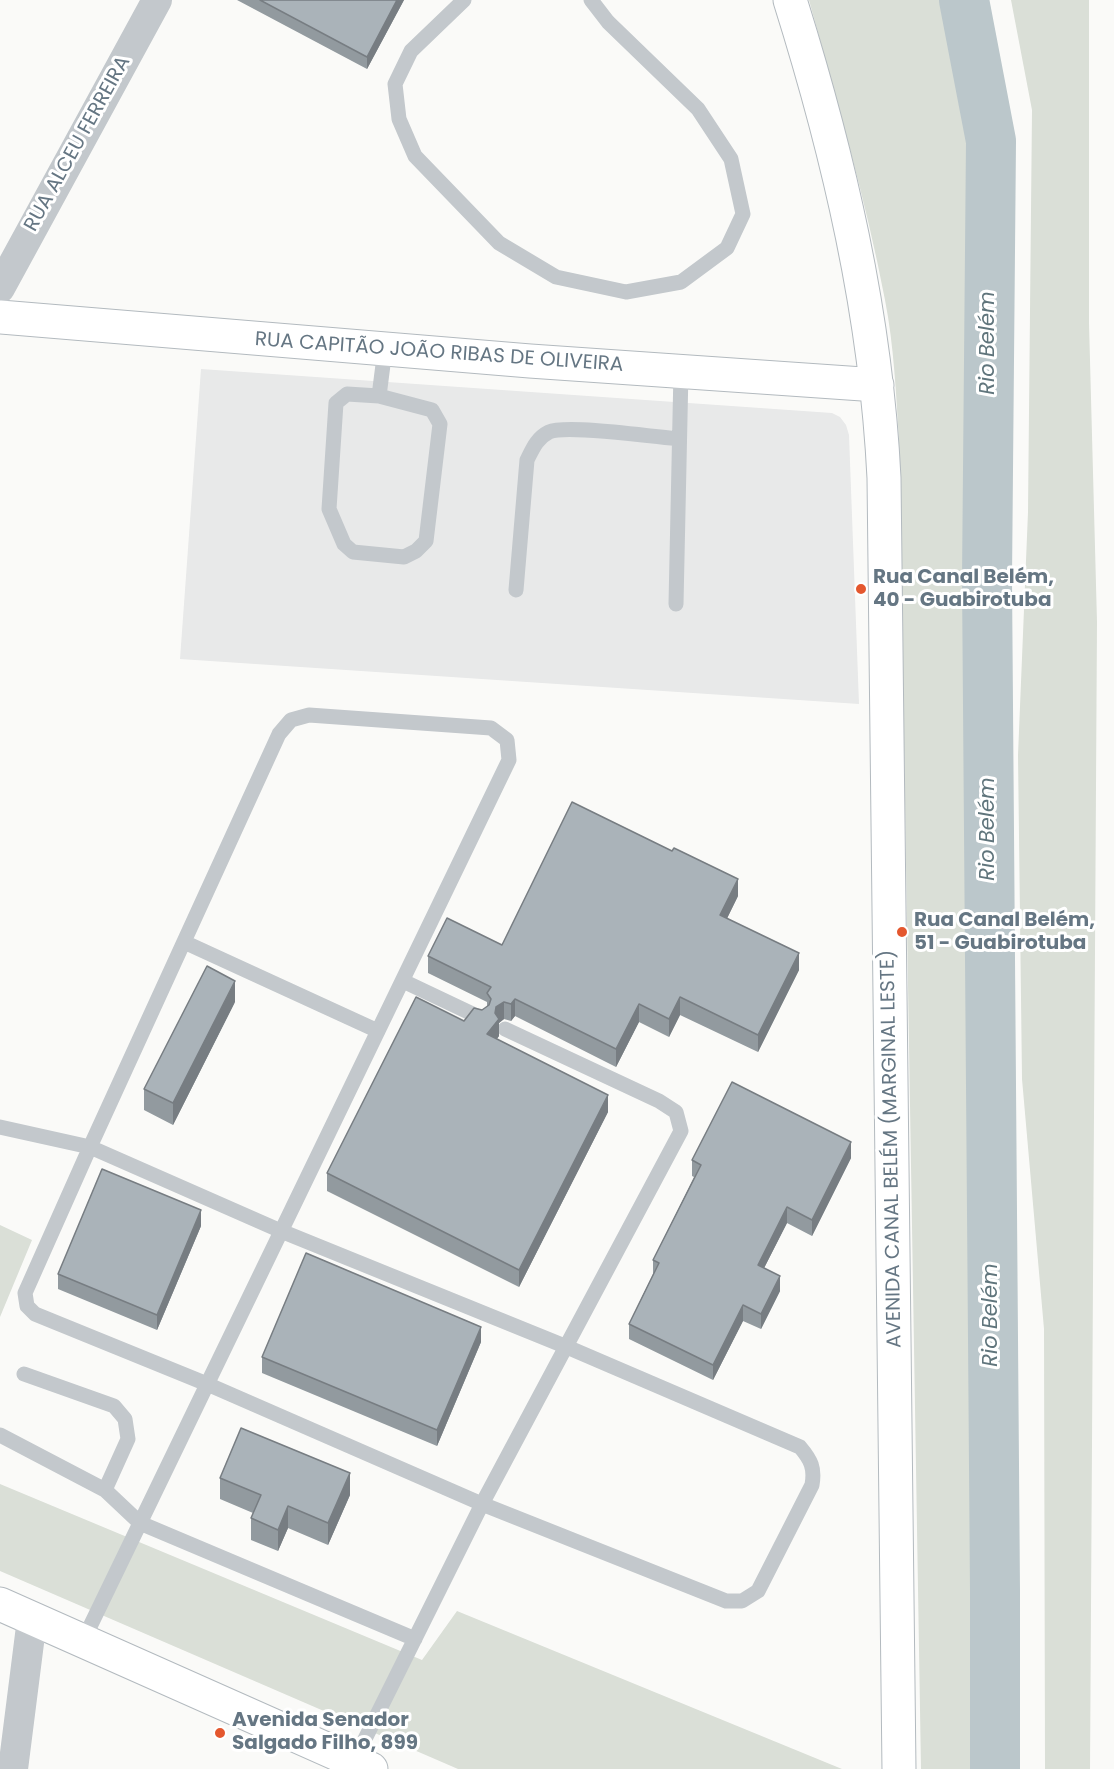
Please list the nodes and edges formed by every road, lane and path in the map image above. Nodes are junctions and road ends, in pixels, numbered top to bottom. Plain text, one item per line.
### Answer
1 (157, 0) edge
2 (464, 0) edge
3 (591, 0) edge
4 (790, 0) edge
5 (0, 288) edge
6 (0, 317) edge
7 (385, 349) junction
8 (681, 371) junction
9 (878, 385) junction
10 (379, 396) junction
11 (679, 439) junction
12 (516, 590) dead end
13 (676, 604) dead end
14 (184, 942) junction
15 (403, 981) junction
16 (481, 1017) edge
17 (505, 1029) edge
18 (378, 1031) junction
19 (0, 1127) edge
20 (90, 1147) junction
21 (281, 1231) junction
22 (567, 1347) junction
23 (24, 1374) dead end
24 (207, 1384) junction
25 (0, 1435) edge
26 (105, 1490) junction
27 (482, 1504) junction
28 (140, 1523) junction
29 (0, 1605) edge
30 (32, 1619) junction
31 (415, 1639) junction
32 (83, 1641) junction
33 (363, 1765) edge
34 (13, 1769) edge
35 (899, 1769) edge

1 - 5 street, RUA ALCEU FERREIRA
2 - 3 lane
4 - 9 street, AVENIDA CANAL BELÉM (MARGINAL LESTE)
6 - 7 street, RUA CAPITÃO JOÃO RIBAS DE OLIVEIRA
7 - 8 street, RUA CAPITÃO JOÃO RIBAS DE OLIVEIRA
7 - 10 lane
8 - 9 street, RUA CAPITÃO JOÃO RIBAS DE OLIVEIRA
8 - 11 lane
9 - 35 street, AVENIDA CANAL BELÉM (MARGINAL LESTE)
10 - 10 lane
11 - 12 lane
11 - 13 lane
14 - 15 lane
14 - 18 lane
14 - 20 lane
15 - 16 lane
15 - 18 lane
17 - 22 lane
18 - 21 lane
19 - 20 lane
20 - 21 lane
20 - 24 lane
21 - 22 lane
21 - 24 lane
22 - 27 lane
22 - 27 lane
23 - 26 lane
24 - 27 lane
24 - 28 lane
25 - 26 lane
26 - 28 lane
27 - 31 lane
28 - 31 lane
28 - 32 lane
29 - 30 street
30 - 32 street
30 - 34 street
31 - 33 lane
32 - 33 street

